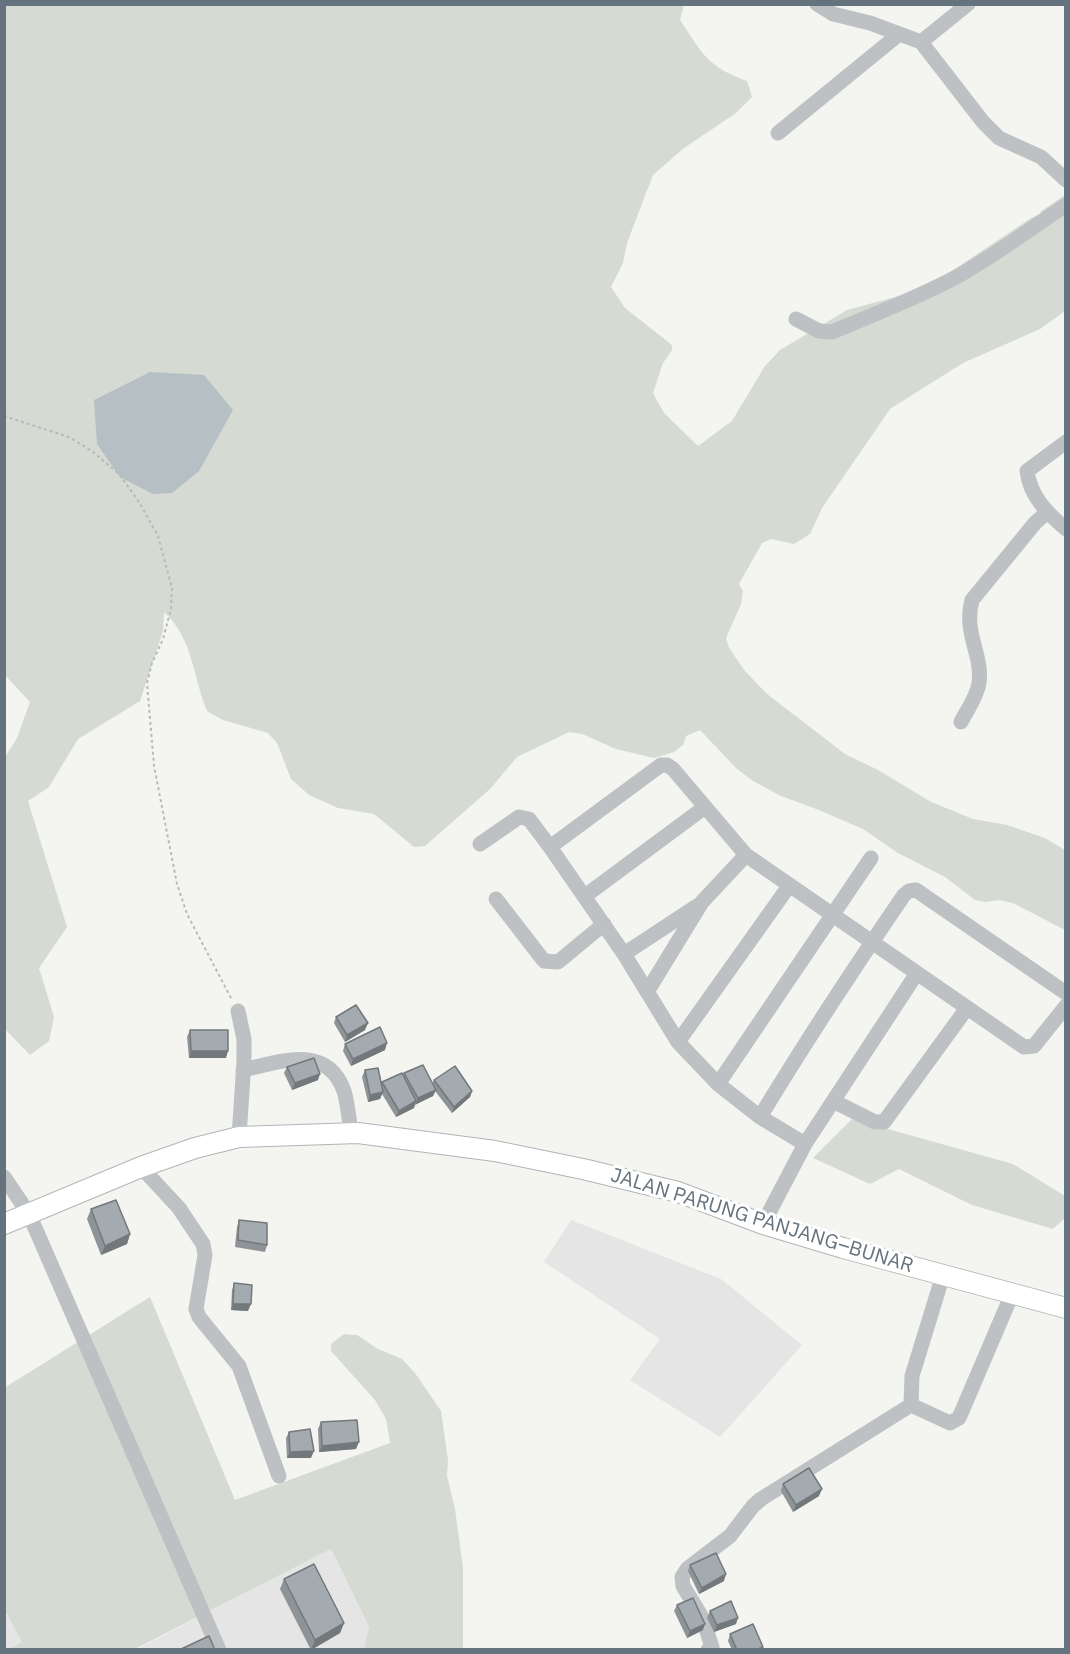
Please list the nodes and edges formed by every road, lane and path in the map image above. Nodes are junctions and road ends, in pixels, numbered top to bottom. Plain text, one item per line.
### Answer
1 (817, 4) edge
2 (968, 4) edge
3 (898, 35) junction
4 (921, 42) junction
5 (778, 134) dead end
6 (1065, 180) edge
7 (1065, 205) edge
8 (796, 320) dead end
9 (4, 416) edge
10 (1065, 442) edge
11 (1047, 513) junction
12 (1065, 529) edge
13 (961, 722) dead end
14 (705, 807) junction
15 (480, 844) dead end
16 (550, 847) junction
17 (746, 855) junction
18 (871, 858) dead end
19 (789, 886) junction
20 (585, 896) junction
21 (496, 899) dead end
22 (702, 902) junction
23 (832, 915) junction
24 (604, 924) junction
25 (872, 942) junction
26 (624, 954) junction
27 (917, 973) junction
28 (647, 992) junction
29 (1065, 993) edge
30 (1065, 1006) edge
31 (968, 1008) junction
32 (238, 1011) joint
33 (678, 1042) junction
34 (243, 1070) junction
35 (718, 1084) junction
36 (833, 1101) junction
37 (760, 1117) junction
38 (351, 1133) junction
39 (239, 1137) junction
40 (805, 1144) junction
41 (141, 1167) junction
42 (4, 1177) edge
43 (29, 1214) junction
44 (4, 1224) edge
45 (763, 1224) junction
46 (944, 1275) junction
47 (1012, 1294) junction
48 (1065, 1308) edge
49 (911, 1406) junction
50 (279, 1476) dead end
51 (219, 1650) edge
52 (708, 1650) edge

1 - 3 street
2 - 4 street
3 - 4 street
3 - 5 street
4 - 6 street
7 - 8 street
9 - 32 path
10 - 11 street
11 - 12 street
11 - 13 street
14 - 16 street
14 - 17 street
14 - 20 street
15 - 16 street
16 - 20 street
17 - 19 street
17 - 22 street
18 - 23 street
19 - 23 street
19 - 33 street
20 - 24 street
21 - 24 street
22 - 26 street
22 - 28 street
23 - 25 street
23 - 35 street
24 - 26 street
25 - 27 street
25 - 29 street
25 - 37 street
26 - 28 street
27 - 31 street
27 - 36 street
28 - 33 street
30 - 31 street
31 - 36 street
32 - 34 street
33 - 35 street
34 - 38 street
34 - 39 street
35 - 37 street
36 - 40 street
37 - 40 street
38 - 39 main road, JALAN PARUNG PANJANG–BUNAR
38 - 45 main road, JALAN PARUNG PANJANG–BUNAR
39 - 41 main road, JALAN PARUNG PANJANG–BUNAR
40 - 45 street
41 - 43 main road, JALAN PARUNG PANJANG–BUNAR
41 - 50 street
42 - 43 street
43 - 44 main road, JALAN PARUNG PANJANG–BUNAR
43 - 51 street
45 - 46 main road, JALAN PARUNG PANJANG–BUNAR
46 - 47 main road, JALAN PARUNG PANJANG–BUNAR
46 - 49 street
47 - 48 main road, JALAN PARUNG PANJANG–BUNAR
47 - 49 street
49 - 52 street

